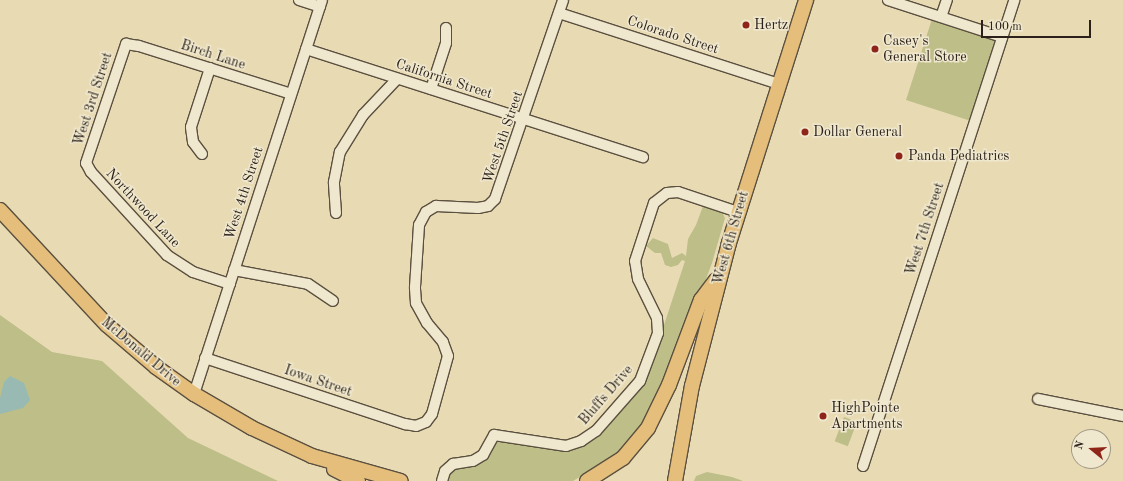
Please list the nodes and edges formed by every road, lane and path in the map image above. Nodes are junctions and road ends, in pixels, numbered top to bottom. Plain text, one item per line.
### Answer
1 (299, 0) edge
2 (563, 0) edge
3 (806, 0) edge
4 (888, 0) edge
5 (947, 0) edge
6 (1014, 0) edge
7 (321, 3) edge
8 (559, 13) junction
9 (941, 17) junction
10 (446, 28) dead end
11 (1002, 37) junction
12 (126, 44) joint
13 (306, 49) junction
14 (210, 68) junction
15 (397, 79) junction
16 (779, 84) junction
17 (431, 89) junction
18 (291, 94) junction
19 (524, 119) junction
20 (202, 154) dead end
21 (643, 157) dead end
22 (86, 163) joint
23 (0, 210) edge
24 (738, 212) junction
25 (336, 213) dead end
26 (234, 270) junction
27 (721, 273) junction
28 (230, 284) junction
29 (333, 301) dead end
30 (205, 358) junction
31 (194, 394) junction
32 (1038, 399) dead end
33 (1123, 416) edge
34 (422, 425) joint
35 (312, 456) junction
36 (862, 466) dead end
37 (336, 470) junction
38 (393, 480) edge
39 (347, 481) edge
40 (358, 481) edge
41 (442, 481) edge
42 (586, 481) edge
43 (675, 481) edge

1 - 7 street
2 - 8 street, West 5th Street
3 - 16 highway, West 6th Street
4 - 9 street
5 - 9 street
6 - 11 street, West 7th Street
7 - 13 street, West 4th Street
8 - 16 street, Colorado Street
8 - 19 street, West 5th Street
9 - 11 street
10 - 17 street
11 - 36 street, West 7th Street
12 - 14 street, Birch Lane
12 - 22 street, West 3rd Street
13 - 15 street, California Street
13 - 18 street, West 4th Street
14 - 18 street, Birch Lane
14 - 20 street
15 - 17 street, California Street
15 - 25 street
16 - 24 highway, West 6th Street
17 - 19 street, California Street
18 - 26 street, West 4th Street
19 - 21 street, California Street
19 - 34 street, West 5th Street
22 - 28 street, Northwood Lane
23 - 31 highway, McDonald Drive
24 - 27 highway, West 6th Street
24 - 41 street, Bluffs Drive
26 - 28 street, West 4th Street
26 - 29 street
27 - 42 highway
27 - 43 highway, West 6th Street
28 - 30 street, West 4th Street
30 - 31 street, West 4th Street
30 - 34 street, Iowa Street
31 - 35 highway, McDonald Drive
32 - 33 street
35 - 37 highway, McDonald Drive
35 - 38 highway, McDonald Drive
37 - 39 street
37 - 40 highway, McDonald Drive

